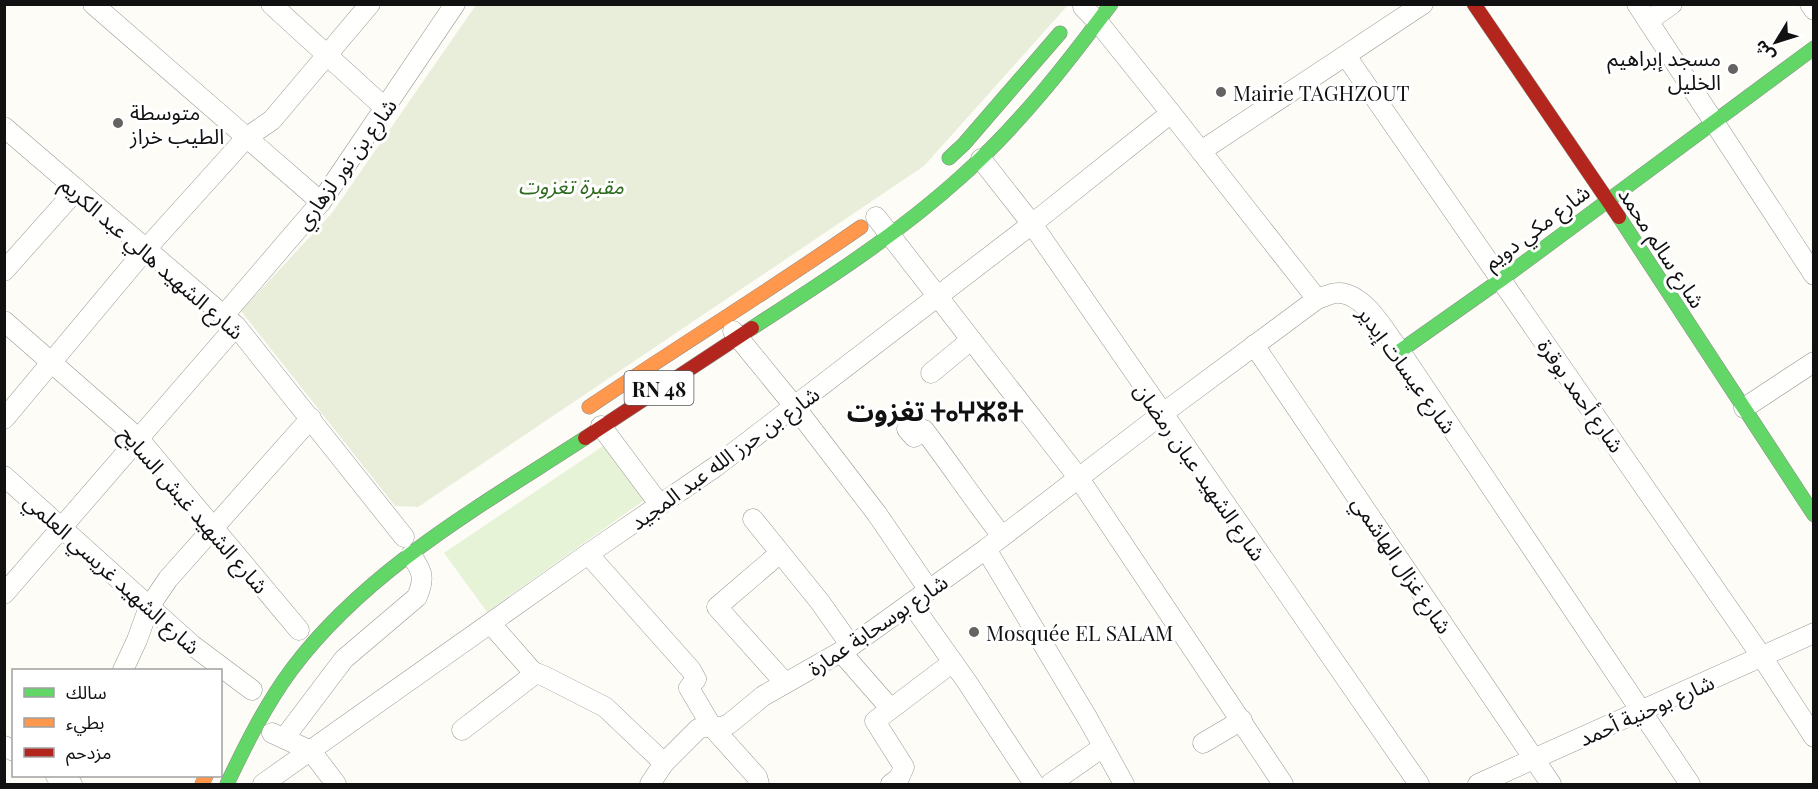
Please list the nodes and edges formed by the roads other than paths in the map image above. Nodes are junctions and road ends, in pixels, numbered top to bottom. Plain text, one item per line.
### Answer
1 (93, 4) edge
2 (271, 4) edge
3 (369, 4) edge
4 (1111, 4) edge
5 (1423, 4) edge
6 (1474, 4) edge
7 (1637, 4) edge
8 (1672, 4) edge
9 (1810, 4) edge
10 (453, 6) edge
11 (1814, 10) edge
12 (1078, 13) edge
13 (1648, 21) junction
14 (1098, 22) junction
15 (1814, 48) edge
16 (327, 54) junction
17 (1346, 56) junction
18 (385, 108) junction
19 (1171, 113) junction
20 (1713, 121) junction
21 (4, 127) edge
22 (246, 138) junction
23 (1201, 151) junction
24 (981, 159) junction
25 (942, 164) dead end
26 (77, 189) junction
27 (1607, 199) junction
28 (321, 202) junction
29 (880, 214) joint
30 (1032, 224) junction
31 (889, 236) junction
32 (146, 249) junction
33 (4, 271) edge
34 (1814, 275) edge
35 (1502, 279) junction
36 (937, 297) junction
37 (1317, 299) junction
38 (722, 317) junction
39 (231, 320) junction
40 (4, 321) edge
41 (737, 337) junction
42 (971, 340) junction
43 (1254, 345) junction
44 (1400, 351) junction
45 (1814, 362) edge
46 (53, 363) junction
47 (931, 373) dead end
48 (795, 407) junction
49 (1744, 408) junction
50 (1162, 414) junction
51 (578, 415) dead end
52 (311, 418) junction
53 (4, 419) edge
54 (601, 426) junction
55 (906, 429) dead end
56 (139, 439) junction
57 (4, 476) edge
58 (1078, 477) junction
59 (660, 505) junction
60 (1814, 515) edge
61 (753, 519) dead end
62 (61, 527) junction
63 (214, 528) junction
64 (1002, 536) junction
65 (406, 542) junction
66 (986, 549) junction
67 (780, 553) junction
68 (588, 554) junction
69 (929, 590) junction
70 (4, 594) edge
71 (911, 603) junction
72 (149, 608) junction
73 (491, 624) junction
74 (299, 630) dead end
75 (1814, 633) edge
76 (846, 649) junction
77 (1762, 657) junction
78 (953, 662) junction
79 (123, 669) edge
80 (536, 674) junction
81 (785, 683) junction
82 (252, 690) dead end
83 (890, 708) junction
84 (1642, 711) junction
85 (1242, 720) junction
86 (712, 727) junction
87 (255, 728) junction
88 (462, 730) dead end
89 (285, 737) junction
90 (1814, 737) edge
91 (1203, 743) dead end
92 (1103, 747) junction
93 (311, 751) junction
94 (1535, 760) junction
95 (664, 763) junction
96 (227, 784) edge
97 (263, 784) edge
98 (336, 784) edge
99 (650, 784) edge
100 (759, 784) edge
101 (891, 784) edge
102 (1034, 784) edge
103 (1050, 784) edge
104 (1124, 784) edge
105 (1283, 784) edge
106 (1419, 784) edge
107 (1478, 784) edge
108 (1551, 784) edge
109 (1690, 784) edge

1 - 22 street
2 - 16 street
3 - 16 street
4 - 14 main road, RN 48
5 - 17 street
6 - 27 main road, شارع سالم محمد
7 - 13 street
8 - 13 street
9 - 11 street
10 - 18 street, شارع بن نور لزهاري
12 - 14 street
12 - 25 main road
13 - 20 street
14 - 19 street
14 - 24 main road, RN 48
15 - 20 main road, شارع مكي دويم
16 - 18 street
16 - 22 street
17 - 23 street
17 - 35 street, شارع أحمد بوقرة
18 - 28 street, شارع بن نور لزهاري
19 - 23 street
19 - 30 street, شارع بن حرز الله عبد المجيد
20 - 27 main road, شارع مكي دويم
20 - 34 street
21 - 26 street, شارع الشهيد هالي عبد الكريم
22 - 28 street
22 - 32 street
23 - 37 street
24 - 30 street, شارع الشهيد عبان رمضان
24 - 31 main road, RN 48
26 - 32 street, شارع الشهيد هالي عبد الكريم
26 - 33 street
27 - 35 main road, شارع مكي دويم
27 - 49 main road, شارع سالم محمد
28 - 39 street, شارع بن نور لزهاري
29 - 31 street
29 - 38 main road, RN 48
30 - 36 street, شارع بن حرز الله عبد المجيد
30 - 50 street, شارع الشهيد عبان رمضان
31 - 36 street
31 - 41 main road, RN 48
32 - 39 street, شارع الشهيد هالي عبد الكريم
32 - 46 street
35 - 44 main road, شارع مكي دويم
35 - 77 street, شارع أحمد بوقرة
36 - 42 street
36 - 48 street, شارع بن حرز الله عبد المجيد
37 - 43 street, شارع بوسحابة عمارة
37 - 44 street, شارع عيسات إيدير
38 - 41 street
38 - 51 main road, RN 48
39 - 52 street, شارع الشهيد هالي عبد الكريم
39 - 56 street, شارع بن نور لزهاري
40 - 46 street, شارع الشهيد غبش السايح
41 - 48 street
41 - 54 main road, RN 48
42 - 47 street
42 - 58 street
43 - 50 street, شارع بوسحابة عمارة
43 - 94 street, شارع غزال الهاشمي
44 - 84 street, شارع عيسات إيدير
45 - 49 street
46 - 53 street
46 - 56 street, شارع الشهيد غبش السايح
48 - 59 street, شارع بن حرز الله عبد المجيد
48 - 69 street
49 - 60 main road, شارع سالم محمد
50 - 58 street, شارع بوسحابة عمارة
50 - 106 street, شارع الشهيد عبان رمضان
52 - 63 street
52 - 65 street, شارع الشهيد هالي عبد الكريم
54 - 59 street
54 - 65 main road, RN 48
55 - 64 street
56 - 62 street, شارع بن نور لزهاري
56 - 63 street, شارع الشهيد غبش السايح
57 - 62 street, شارع الشهيد غريسي العلمي
58 - 64 street, شارع بوسحابة عمارة
58 - 85 street
59 - 68 street, شارع بن حرز الله عبد المجيد
61 - 67 street
62 - 70 street, شارع بن نور لزهاري
62 - 72 street, شارع الشهيد غريسي العلمي
63 - 72 street
63 - 74 street, شارع الشهيد غبش السايح
64 - 66 street, شارع بوسحابة عمارة
65 - 87 main road, RN 48
65 - 89 street, شارع الشهيد هالي عبد الكريم
66 - 69 street, شارع بوسحابة عمارة
66 - 92 street
67 - 76 street
67 - 81 street
68 - 73 street, شارع بن حرز الله عبد المجيد
68 - 86 street
69 - 71 street, شارع بوسحابة عمارة
71 - 76 street, شارع بوسحابة عمارة
71 - 78 street
72 - 79 street
72 - 82 street, شارع الشهيد غريسي العلمي
73 - 80 street
73 - 93 street, شارع بن حرز الله عبد المجيد
75 - 77 street, شارع بوحنية أحمد
76 - 81 street, شارع بوسحابة عمارة
76 - 83 street
77 - 84 street, شارع بوحنية أحمد
77 - 90 street, شارع أحمد بوقرة
78 - 83 street
78 - 102 street
80 - 88 street
80 - 95 street
81 - 86 street, شارع بوسحابة عمارة
83 - 101 street
84 - 94 street, شارع بوحنية أحمد
84 - 109 street, شارع عيسات إيدير
85 - 91 street
85 - 105 street
86 - 95 street, شارع بوسحابة عمارة
86 - 100 street
87 - 89 street
87 - 96 main road, RN 48
89 - 93 street
92 - 103 street
92 - 104 street
93 - 97 street, شارع بن حرز الله عبد المجيد
93 - 98 street
94 - 107 street, شارع بوحنية أحمد
94 - 108 street, شارع غزال الهاشمي
95 - 99 street, شارع بوسحابة عمارة

